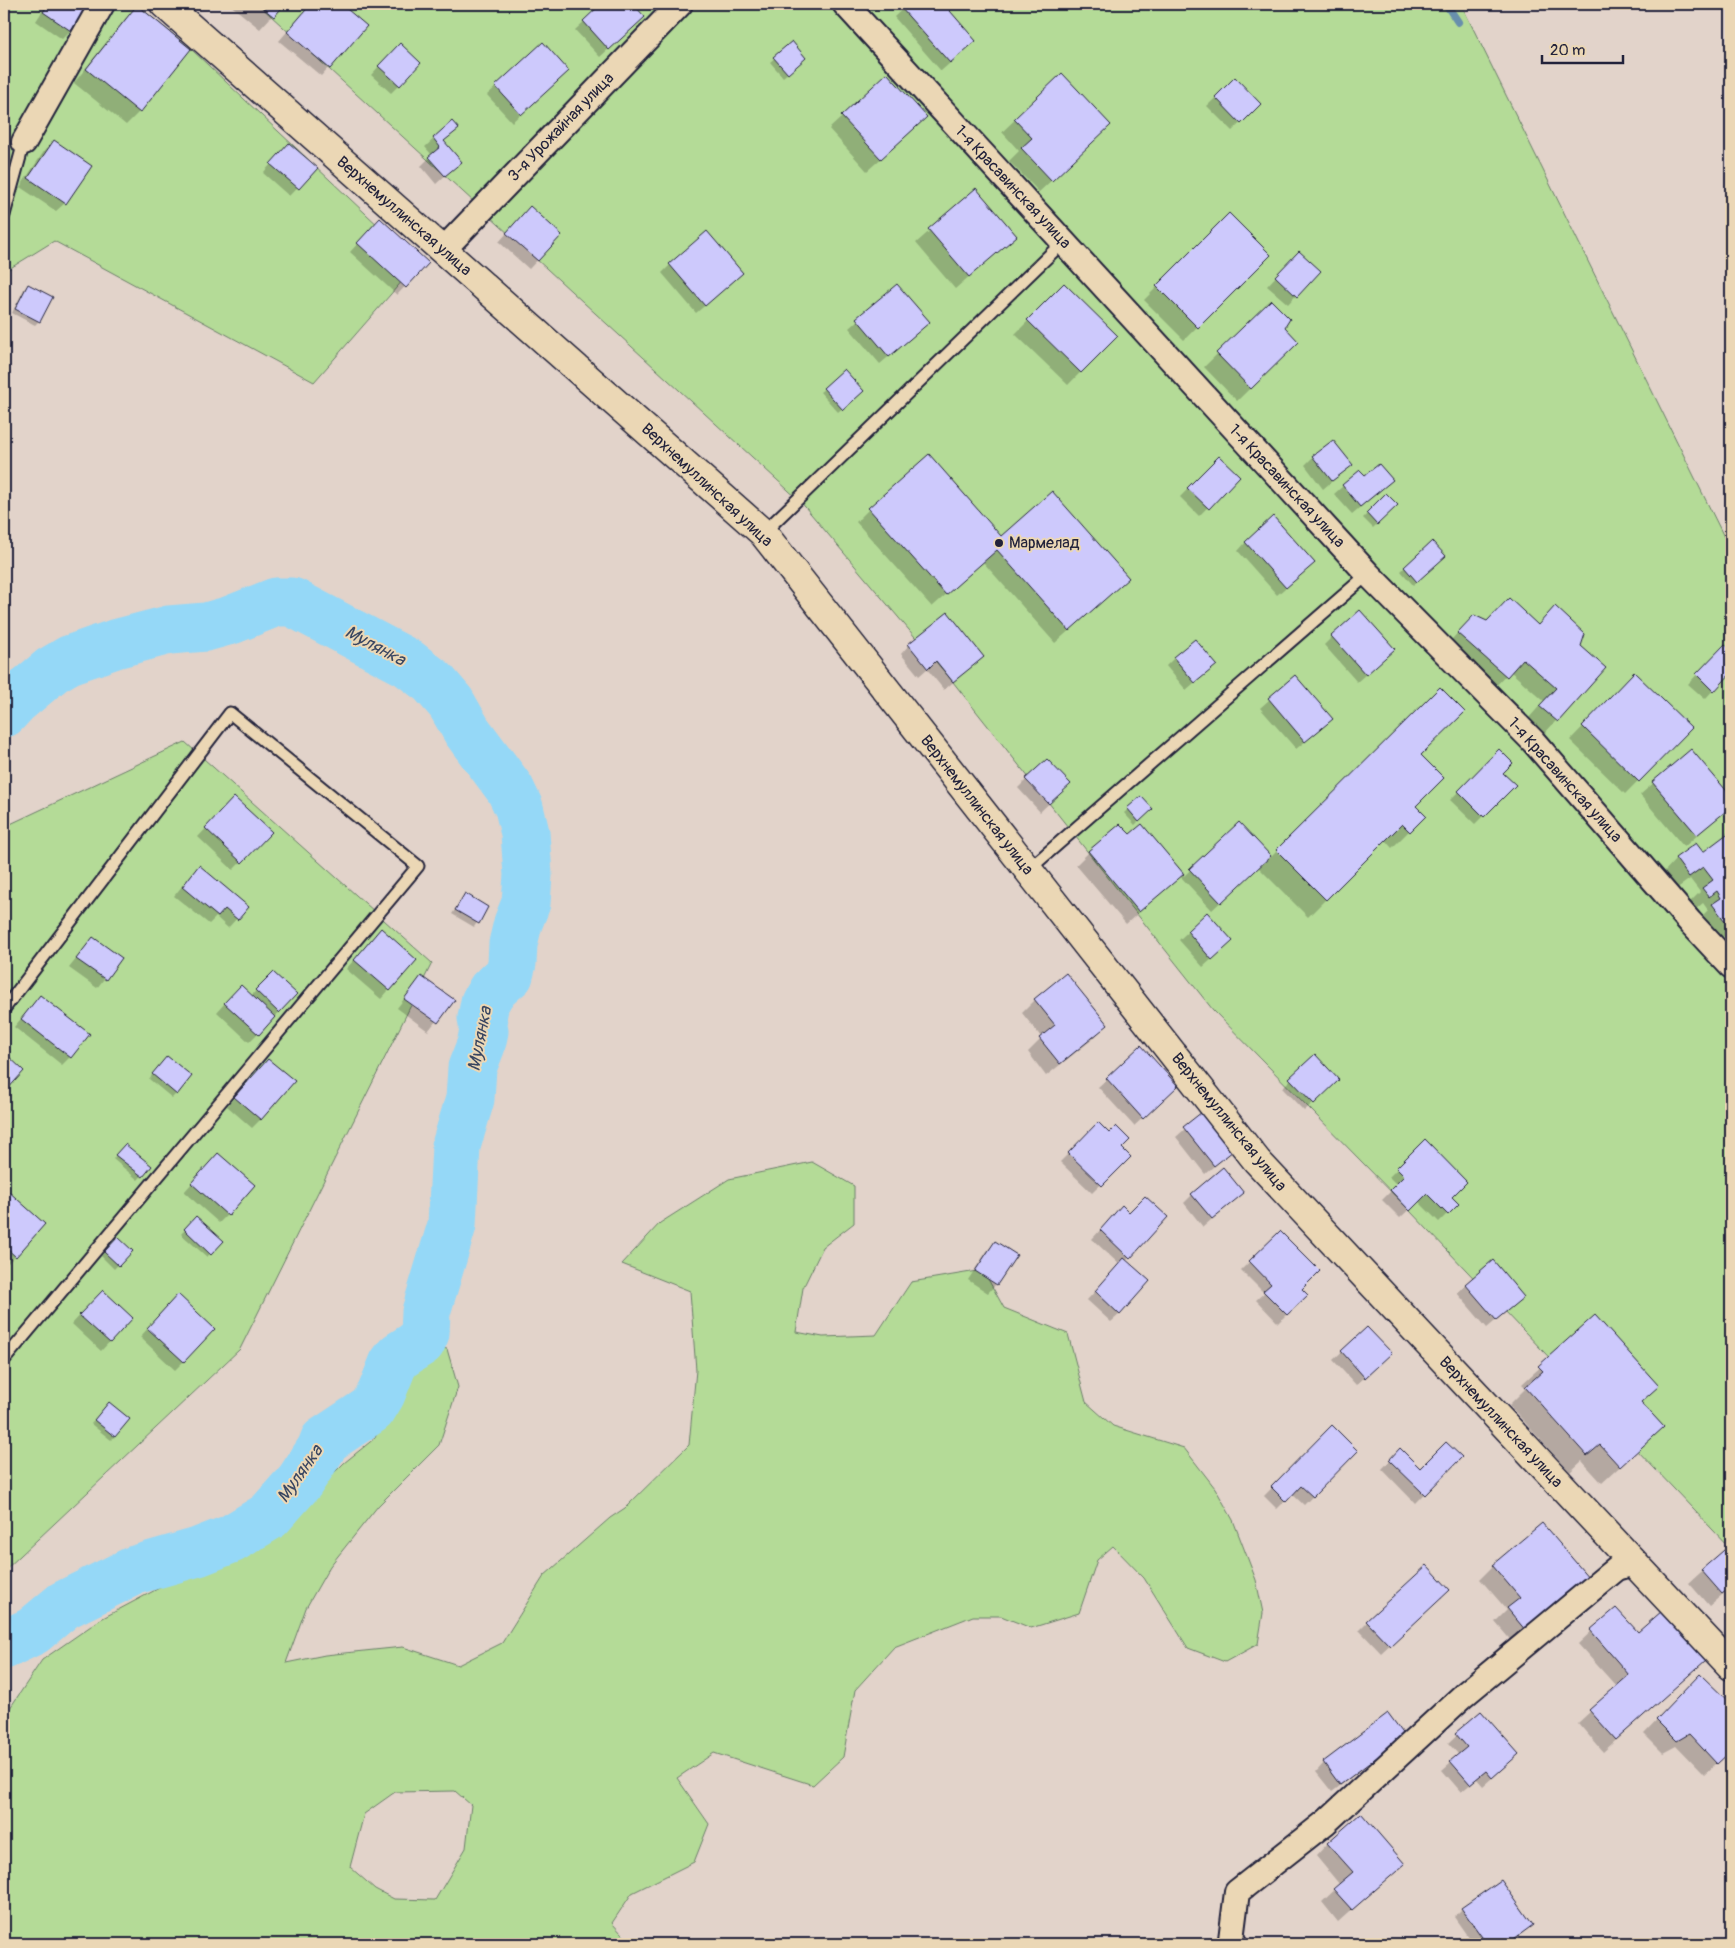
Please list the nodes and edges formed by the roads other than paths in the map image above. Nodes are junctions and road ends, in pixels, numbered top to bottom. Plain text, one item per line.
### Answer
1 (102, 4) edge
2 (164, 4) edge
3 (680, 4) edge
4 (844, 4) edge
5 (24, 142) joint
6 (4, 215) edge
7 (1063, 242) junction
8 (443, 250) junction
9 (763, 533) junction
10 (1368, 574) junction
11 (1028, 870) junction
12 (1731, 966) edge
13 (4, 1009) edge
14 (4, 1360) edge
15 (1634, 1563) junction
16 (1731, 1666) edge
17 (1235, 1944) edge

1 - 5 street
2 - 8 street, Верхнемуллинская улица
3 - 8 street, 3-я Урожайная улица
4 - 7 street, 1-я Красавинская улица
5 - 6 lane
7 - 9 lane
7 - 10 street, 1-я Красавинская улица
8 - 9 street, Верхнемуллинская улица
9 - 11 street, Верхнемуллинская улица
10 - 11 lane
10 - 12 street, 1-я Красавинская улица
11 - 15 street, Верхнемуллинская улица
13 - 14 lane
15 - 16 street, Верхнемуллинская улица
15 - 17 street

